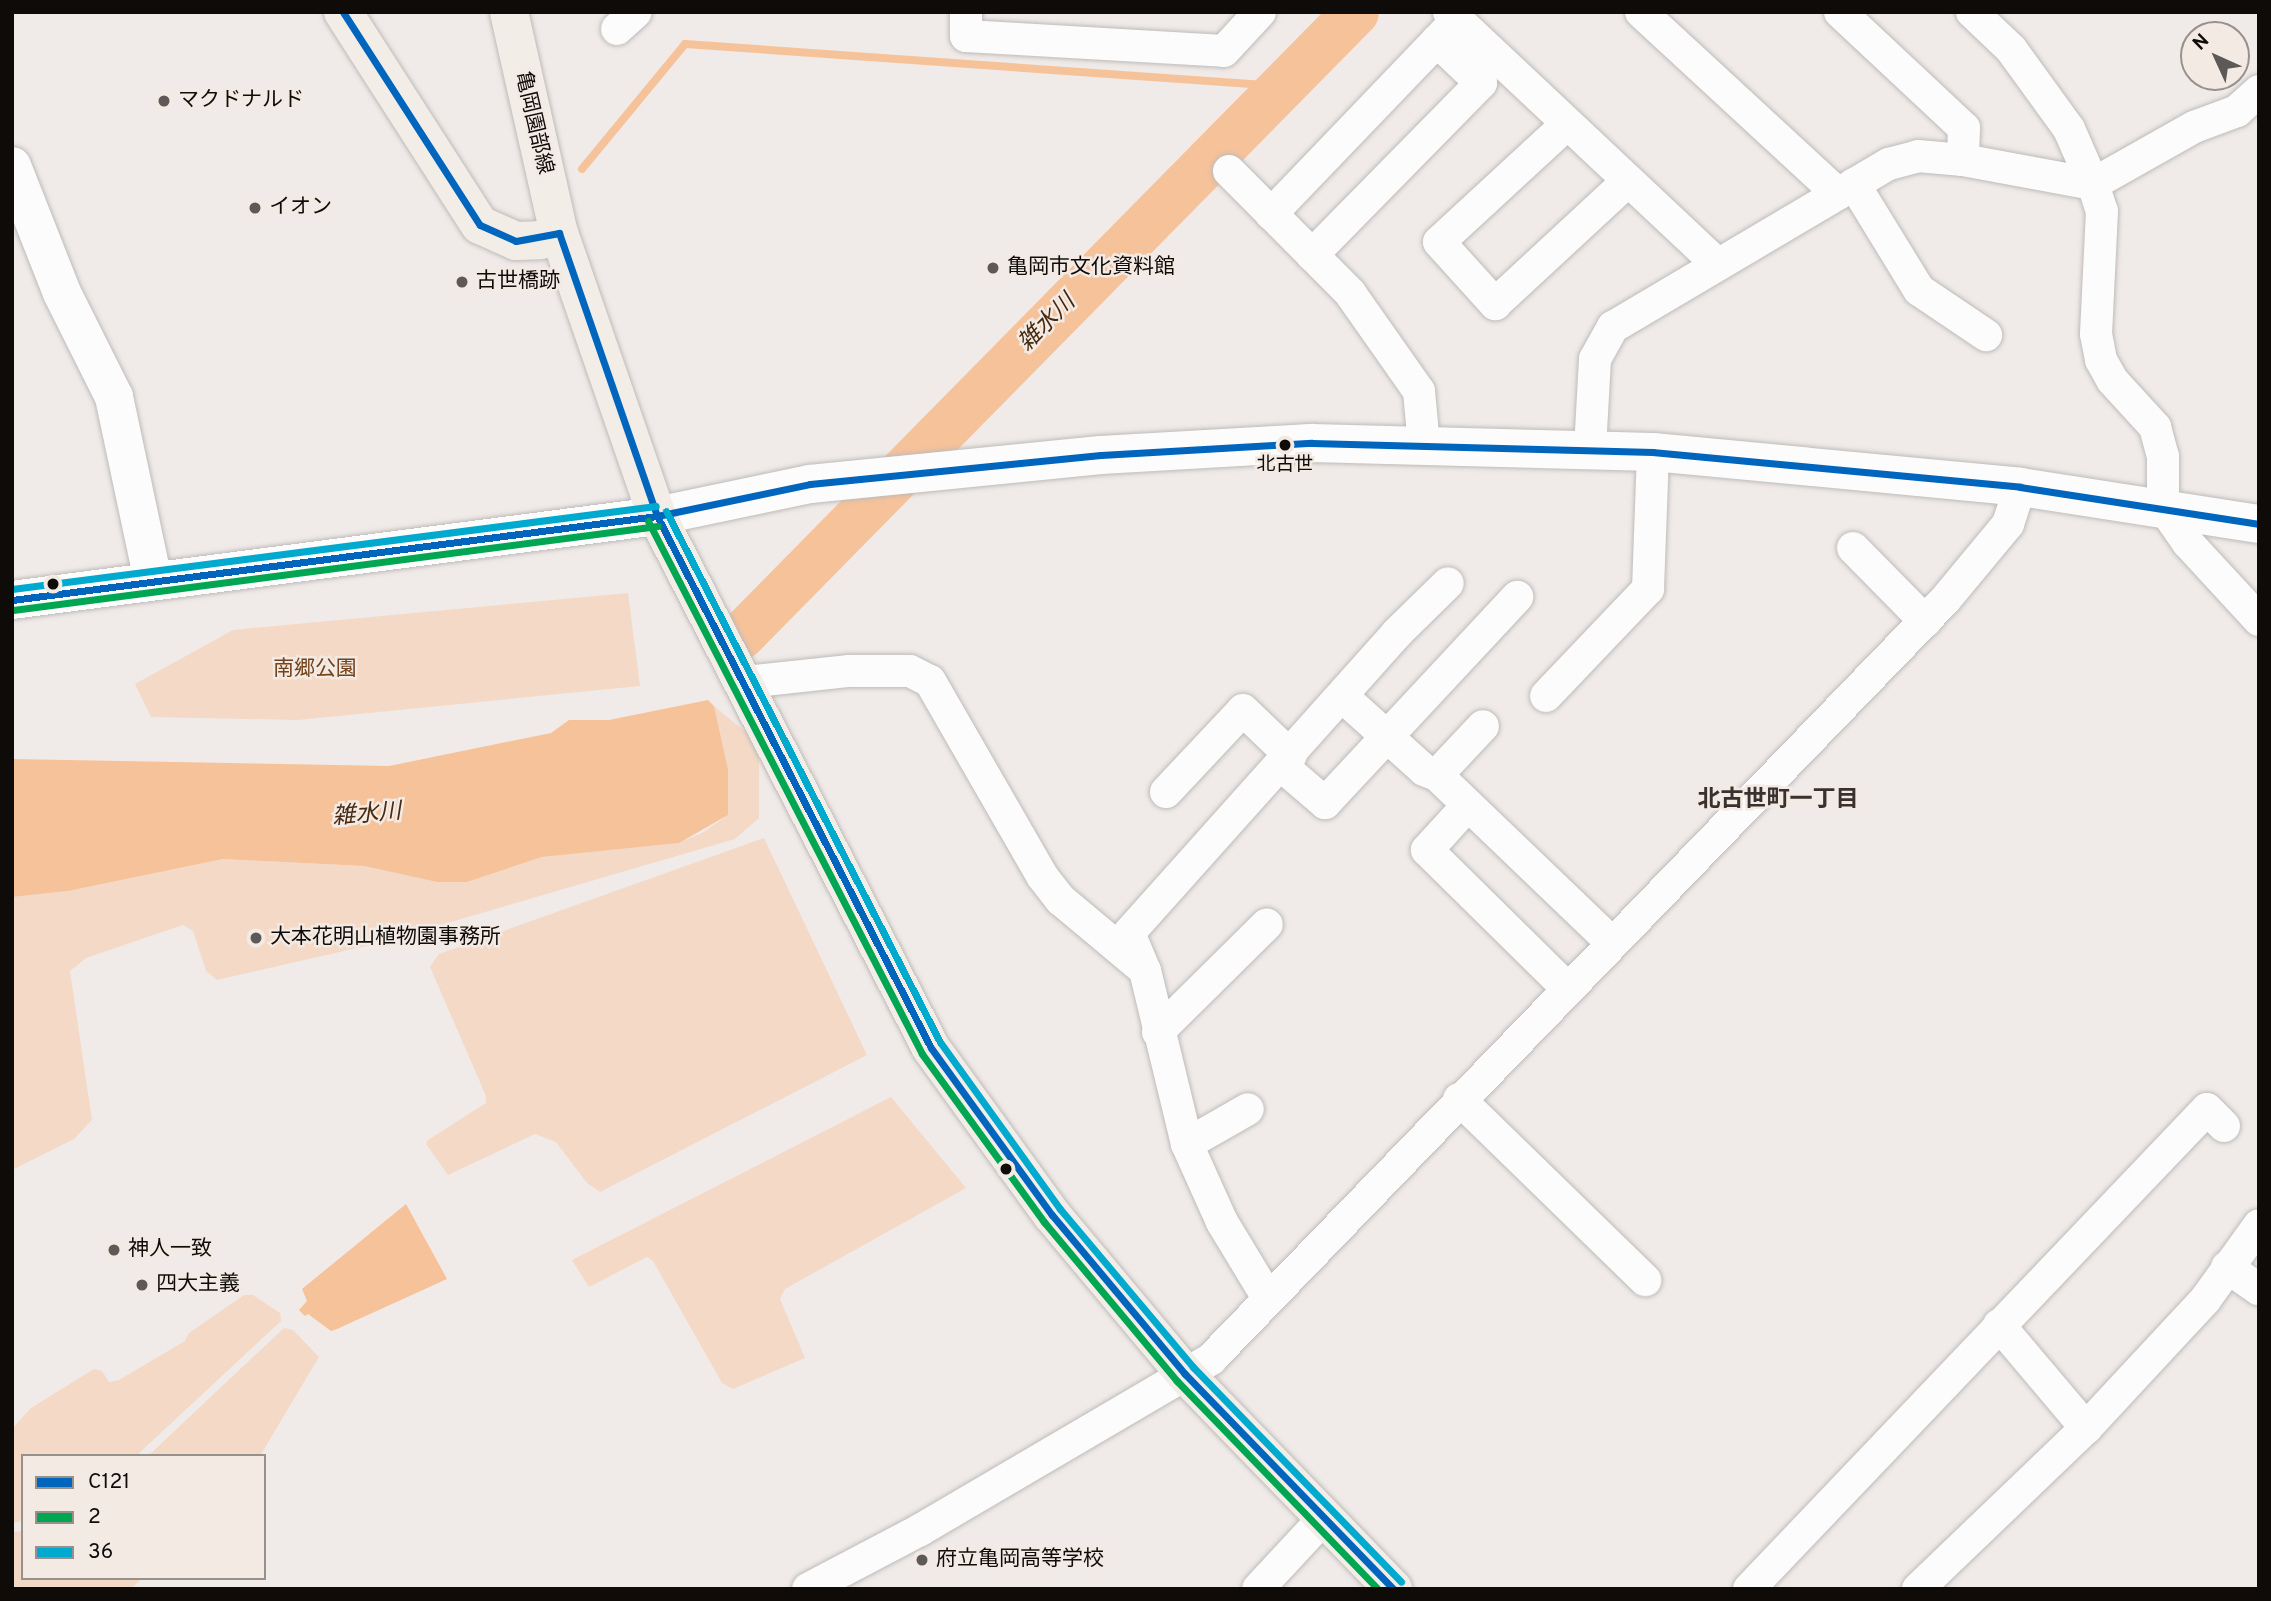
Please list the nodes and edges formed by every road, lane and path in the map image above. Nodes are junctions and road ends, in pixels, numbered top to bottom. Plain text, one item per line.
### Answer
1 (343, 12) edge
2 (509, 12) edge
3 (966, 12) edge
4 (1260, 12) edge
5 (1642, 12) edge
6 (1840, 12) edge
7 (1972, 12) edge
8 (1448, 24) edge
9 (2259, 91) edge
10 (1567, 124) junction
11 (1963, 160) junction
12 (12, 166) edge
13 (1229, 171) dead end
14 (1628, 181) junction
15 (2093, 184) junction
16 (1846, 189) junction
17 (1271, 214) junction
18 (559, 233) junction
19 (1312, 255) junction
20 (1718, 265) junction
21 (1986, 335) dead end
22 (1424, 446) junction
23 (1590, 449) junction
24 (1653, 452) junction
25 (2020, 487) junction
26 (2163, 507) junction
27 (657, 516) junction
28 (2259, 524) edge
29 (1853, 548) dead end
30 (153, 580) junction
31 (1448, 583) dead end
32 (1517, 597) dead end
33 (12, 600) edge
34 (2259, 620) edge
35 (1925, 621) junction
36 (746, 682) junction
37 (1546, 696) dead end
38 (1343, 697) junction
39 (1483, 726) dead end
40 (1387, 737) junction
41 (1287, 761) junction
42 (1437, 775) junction
43 (1166, 792) dead end
44 (1468, 805) junction
45 (1268, 924) dead end
46 (1611, 941) junction
47 (1145, 971) junction
48 (1566, 987) junction
49 (1158, 1032) junction
50 (1459, 1099) junction
51 (1248, 1109) dead end
52 (2224, 1126) dead end
53 (1187, 1144) junction
54 (2259, 1225) edge
55 (2227, 1267) junction
56 (1645, 1280) dead end
57 (2259, 1289) edge
58 (1268, 1298) junction
59 (1999, 1325) junction
60 (1185, 1374) junction
61 (2086, 1428) junction
62 (1323, 1519) junction
63 (808, 1589) edge
64 (1258, 1589) edge
65 (1393, 1589) edge
66 (1749, 1589) edge
67 (1918, 1589) edge

1 - 18 main road
2 - 18 main road, 亀岡園部線
3 - 4 street
5 - 16 street
6 - 11 street
7 - 15 street
8 - 10 street
8 - 17 street
8 - 19 street
9 - 15 street
10 - 14 street
10 - 14 street
11 - 15 street
11 - 16 street
12 - 30 street
13 - 17 street
14 - 20 street
15 - 26 street
16 - 20 street
16 - 21 street
17 - 19 street
18 - 27 main road, 亀岡園部線
19 - 22 street
20 - 23 street
22 - 23 street
22 - 27 street
23 - 24 street
24 - 25 street
24 - 37 street
25 - 26 street
25 - 35 street
26 - 28 street
26 - 34 street
27 - 30 street
27 - 36 main road, 亀岡園部線
29 - 35 street
30 - 33 street
31 - 38 street
32 - 40 street
35 - 46 street
36 - 47 street
36 - 60 main road, 亀岡園部線
38 - 40 street
38 - 41 street
39 - 42 street
40 - 41 street
40 - 42 street
41 - 43 street
41 - 47 street
42 - 44 street
44 - 46 street
44 - 48 street
45 - 49 street
46 - 48 street
47 - 49 street
48 - 50 street
49 - 53 street
50 - 56 street
50 - 58 street
51 - 53 street
52 - 59 street
53 - 58 street
54 - 55 street
55 - 57 street
55 - 61 street
58 - 60 street
59 - 61 street
59 - 66 street
60 - 62 main road, 亀岡園部線
60 - 63 street
61 - 67 street
62 - 64 street
62 - 65 main road, 亀岡園部線

